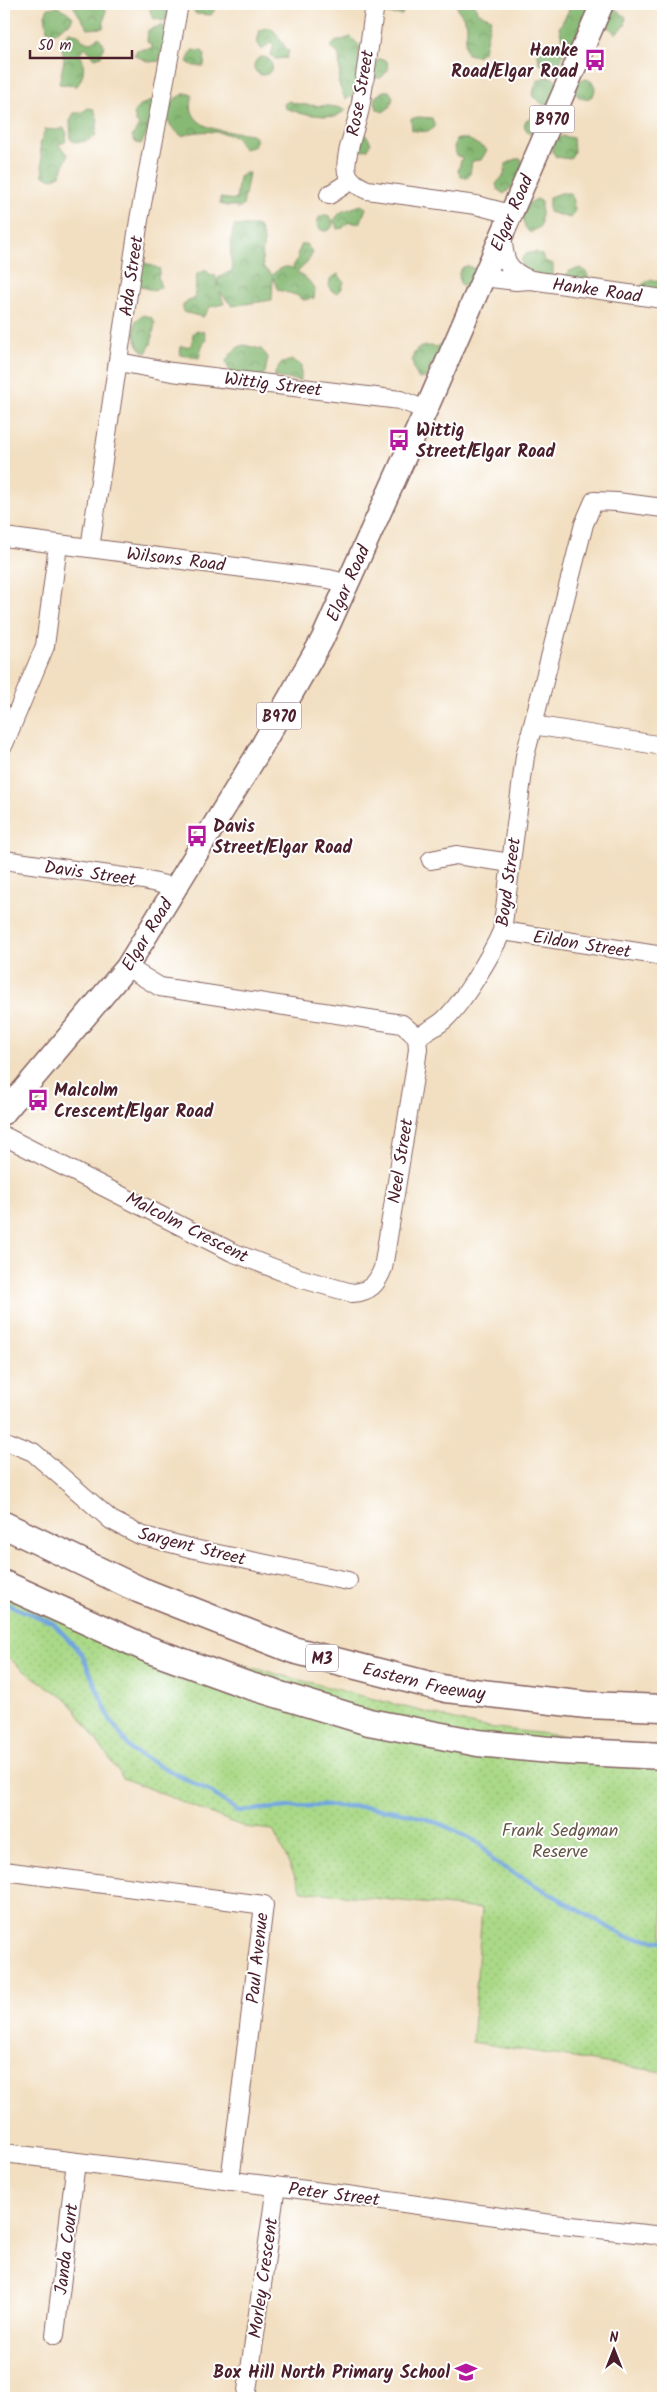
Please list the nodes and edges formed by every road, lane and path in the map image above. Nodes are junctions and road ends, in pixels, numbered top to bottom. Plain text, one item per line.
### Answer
1 (178, 4) edge
2 (375, 4) edge
3 (602, 4) edge
4 (352, 180) junction
5 (329, 195) dead end
6 (506, 224) junction
7 (483, 277) junction
8 (531, 280) junction
9 (663, 299) edge
10 (119, 362) junction
11 (426, 410) junction
12 (663, 508) edge
13 (4, 537) edge
14 (58, 545) junction
15 (90, 548) junction
16 (348, 584) junction
17 (533, 725) junction
18 (4, 744) edge
19 (663, 746) edge
20 (4, 860) edge
21 (432, 860) dead end
22 (511, 863) junction
23 (174, 890) junction
24 (502, 931) junction
25 (663, 956) edge
26 (127, 968) junction
27 (417, 1037) junction
28 (4, 1113) edge
29 (4, 1136) edge
30 (376, 1283) joint
31 (4, 1440) edge
32 (4, 1525) edge
33 (348, 1581) dead end
34 (4, 1584) edge
35 (663, 1708) edge
36 (663, 1756) edge
37 (4, 1871) edge
38 (4, 2153) edge
39 (76, 2162) junction
40 (230, 2181) junction
41 (276, 2186) junction
42 (663, 2236) edge
43 (55, 2335) dead end
44 (246, 2398) edge

1 - 10 street, Ada Street
2 - 4 street, Rose Street
3 - 6 main road, Elgar Road / B970
4 - 5 street
4 - 6 street
6 - 7 main road, Elgar Road / B970
6 - 8 street, Hanke Road
7 - 8 street, Hanke Road
7 - 11 main road, Elgar Road / B970
8 - 9 street, Hanke Road
10 - 11 street, Wittig Street
10 - 15 street, Ada Street
11 - 16 main road, Elgar Road / B970
12 - 17 street, Boyd Street
13 - 14 street, Wilsons Road
14 - 15 street, Wilsons Road
14 - 18 street
15 - 16 street, Wilsons Road
16 - 23 main road, Elgar Road / B970
17 - 19 street
17 - 22 street, Boyd Street
20 - 23 street, Davis Street
21 - 22 street
22 - 24 street, Boyd Street
23 - 26 main road, Elgar Road / B970
24 - 25 street, Eildon Street
24 - 27 street, Boyd Street
26 - 27 street
26 - 28 main road, Elgar Road / B970
27 - 30 street, Neel Street
29 - 30 street, Malcolm Crescent
31 - 33 street, Sargent Street
32 - 35 highway, Eastern Freeway / M3
34 - 36 highway
37 - 40 street, Paul Avenue
38 - 39 street, Peter Street
39 - 40 street, Peter Street
39 - 43 street, Janda Court
40 - 41 street, Peter Street
41 - 42 street, Peter Street
41 - 44 street, Morley Crescent

